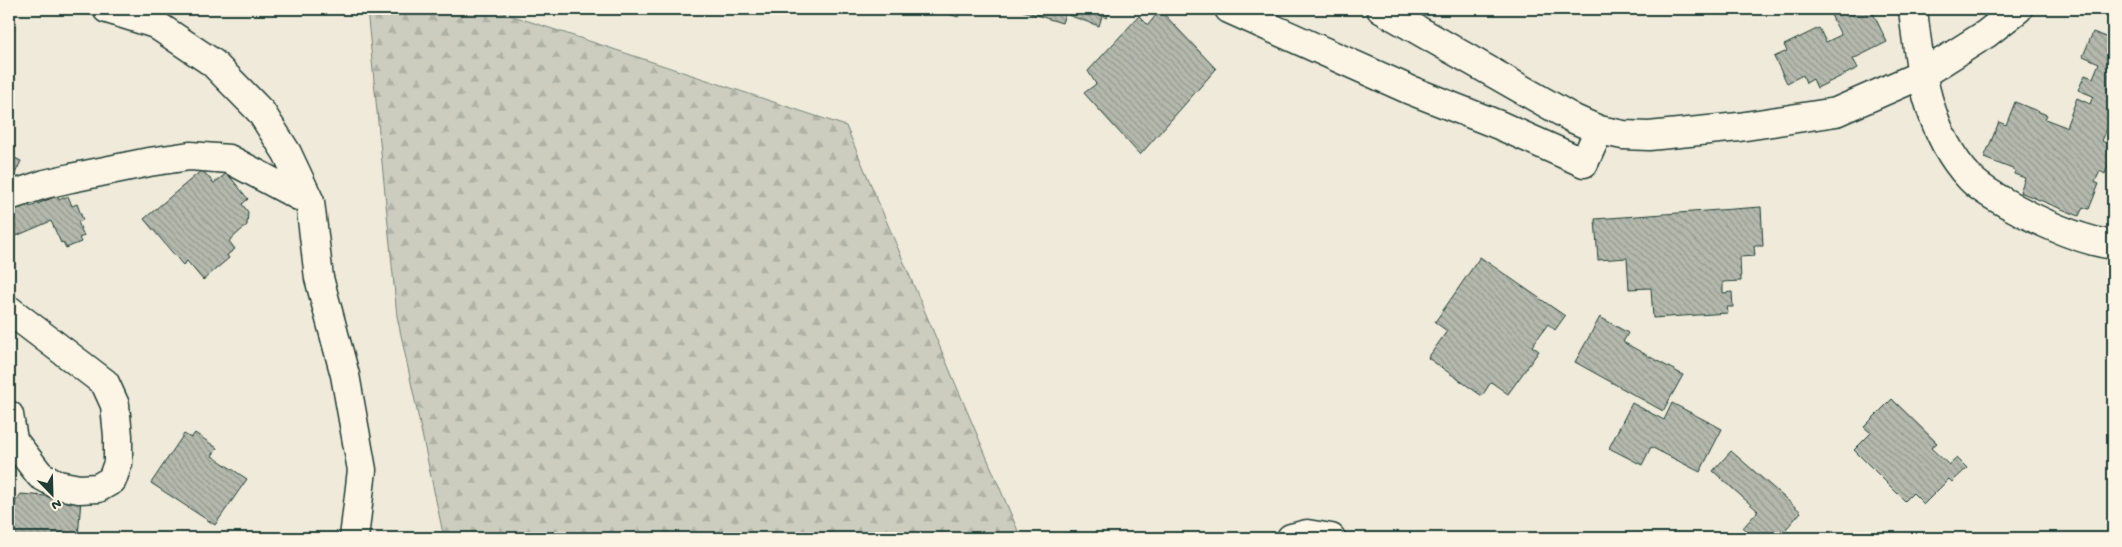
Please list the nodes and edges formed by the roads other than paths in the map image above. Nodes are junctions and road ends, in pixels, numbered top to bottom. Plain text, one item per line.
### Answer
1 (107, 9) edge
2 (1229, 9) edge
3 (1380, 9) edge
4 (1913, 9) edge
5 (2018, 9) edge
6 (1413, 16) edge
7 (1923, 74) junction
8 (1599, 130) junction
9 (9, 196) edge
10 (310, 202) junction
11 (2113, 245) edge
12 (9, 310) edge
13 (10, 435) edge
14 (354, 538) edge
15 (1291, 538) edge
16 (1331, 538) edge

1 - 10 street
2 - 8 street
3 - 6 street
4 - 7 street
5 - 7 street
6 - 8 street
7 - 8 street
7 - 11 street
9 - 10 street
10 - 14 street
12 - 13 street
15 - 16 street

